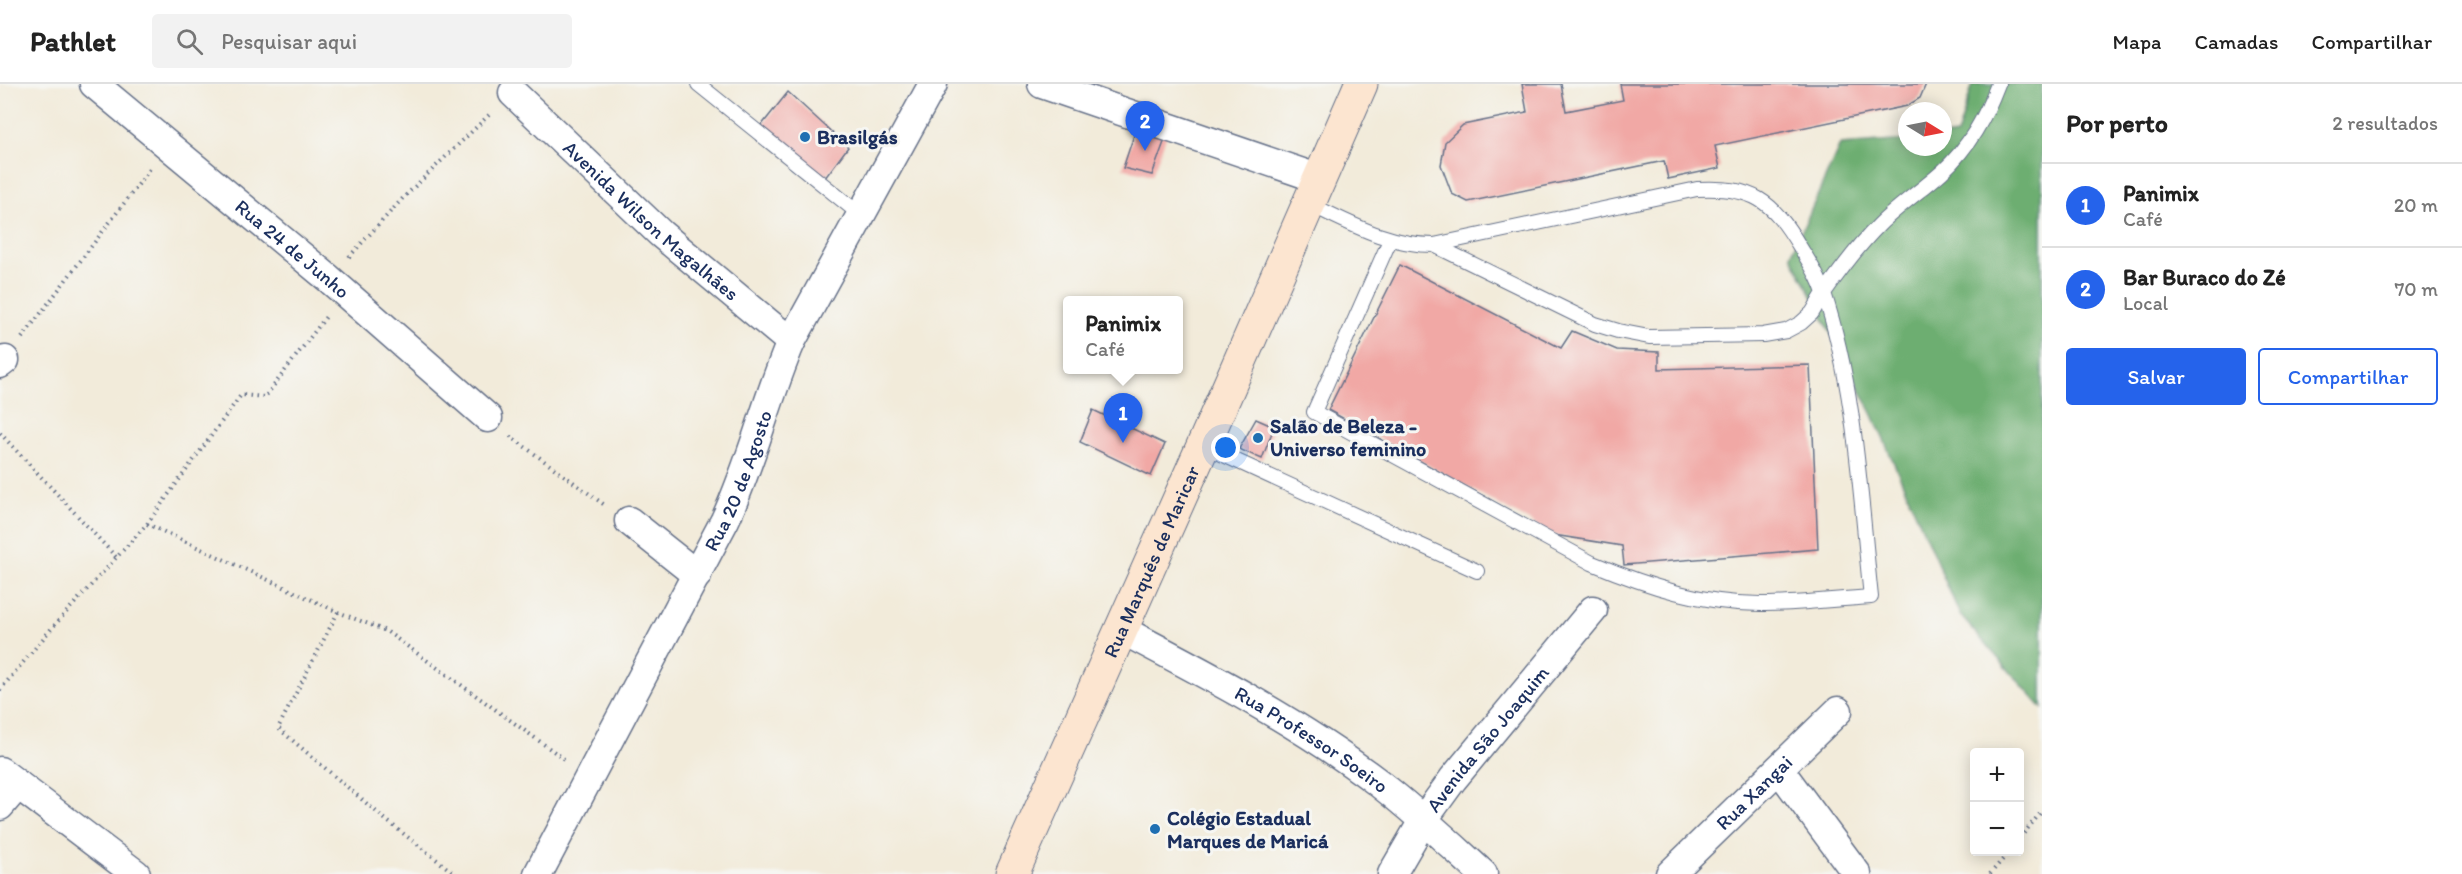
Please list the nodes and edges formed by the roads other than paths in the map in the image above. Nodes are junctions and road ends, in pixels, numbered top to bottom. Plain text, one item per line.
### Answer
1 (94, 84) edge
2 (698, 84) edge
3 (933, 84) edge
4 (1042, 84) edge
5 (1361, 84) edge
6 (1998, 84) edge
7 (513, 93) road end
8 (1314, 192) junction
9 (862, 216) junction
10 (1390, 240) junction
11 (1434, 245) junction
12 (1824, 293) junction
13 (791, 342) junction
14 (488, 418) road end
15 (1203, 446) junction
16 (629, 521) road end
17 (1477, 571) dead end
18 (697, 575) junction
19 (1593, 610) dead end
20 (1122, 630) junction
21 (1838, 711) dead end
22 (1779, 769) junction
23 (6, 787) edge
24 (1424, 819) junction
25 (136, 874) edge
26 (538, 874) edge
27 (1011, 874) edge
28 (1392, 874) edge
29 (1483, 874) edge
30 (1670, 874) edge
31 (1857, 874) edge

1 - 14 street, Rua 24 de Junho
2 - 9 lane
3 - 9 street, Rua 20 de Agosto
4 - 8 street
5 - 8 main road, Rua Marquês de Maricar
6 - 12 lane
7 - 13 street, Avenida Wilson Magalhães
8 - 10 lane
8 - 15 main road, Rua Marquês de Maricar
9 - 13 street, Rua 20 de Agosto
10 - 11 lane
10 - 12 lane
11 - 12 lane
11 - 12 lane
13 - 18 street, Rua 20 de Agosto
15 - 17 lane
15 - 20 main road, Rua Marquês de Maricar
16 - 18 street
18 - 26 street, Rua 20 de Agosto
19 - 24 street, Avenida São Joaquim
20 - 24 street, Rua Professor Soeiro
20 - 27 main road, Rua Marquês de Maricar
21 - 22 street, Rua Xangai
22 - 30 street, Rua Xangai
22 - 31 street
23 - 25 street
24 - 28 street, Avenida São Joaquim
24 - 29 street, Rua Professor Soeiro

